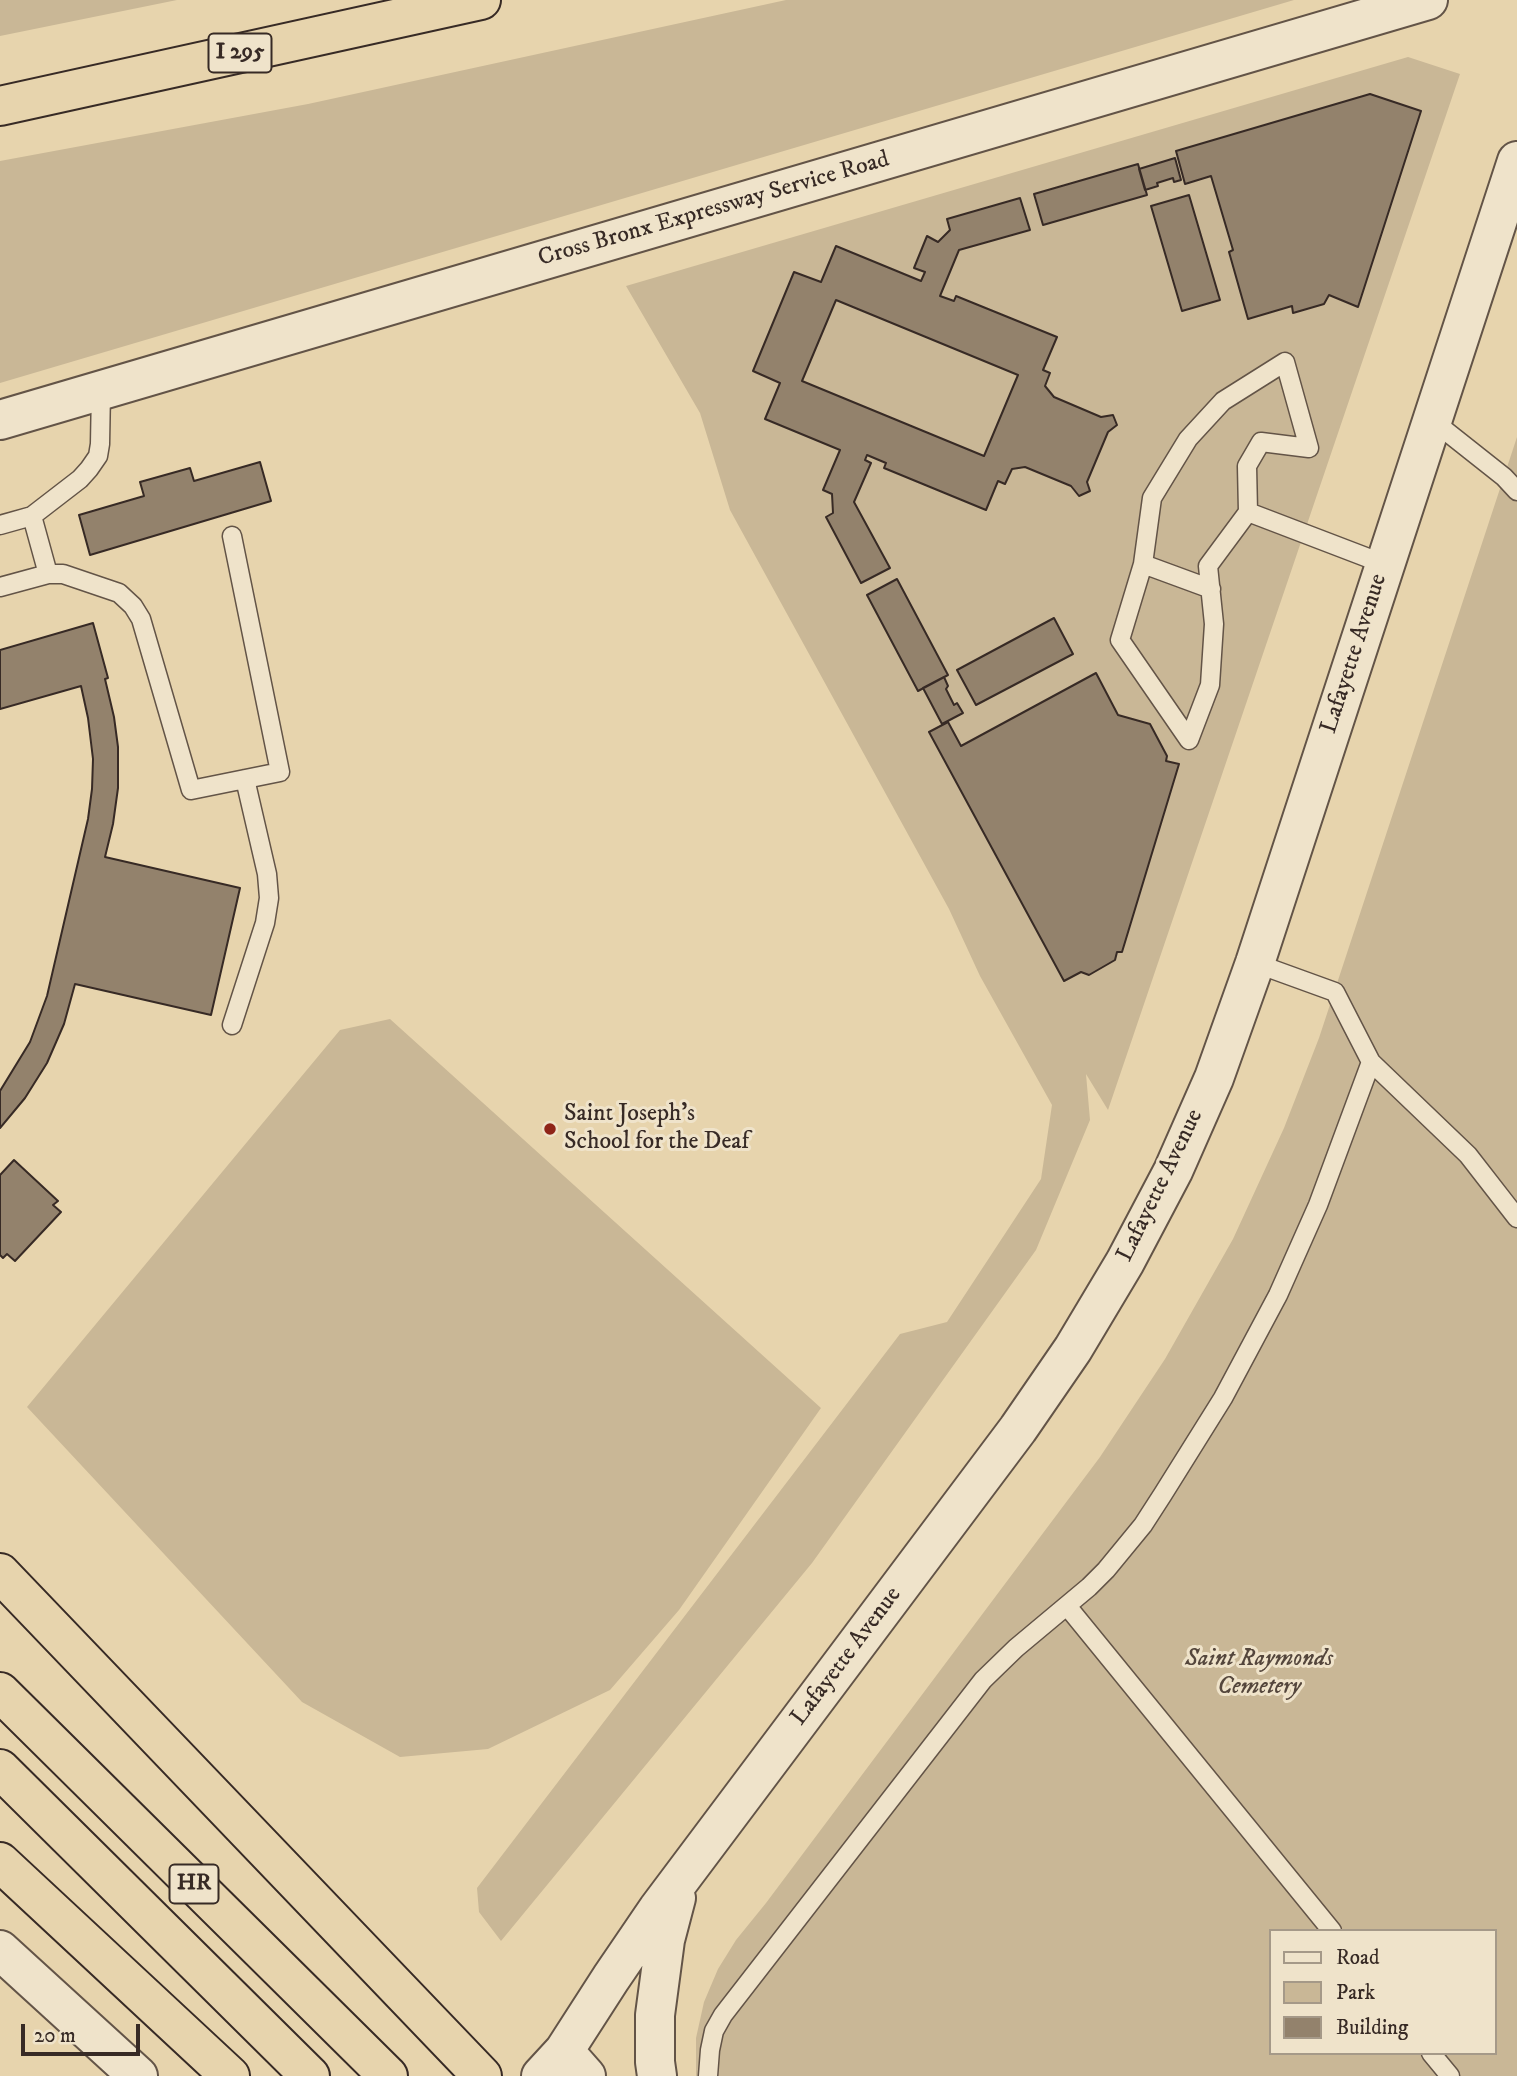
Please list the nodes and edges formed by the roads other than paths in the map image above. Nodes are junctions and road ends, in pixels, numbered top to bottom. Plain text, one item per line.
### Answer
1 (481, 0) edge
2 (1428, 0) edge
3 (0, 106) edge
4 (1517, 161) edge
5 (101, 390) junction
6 (0, 420) edge
7 (1432, 420) junction
8 (1517, 491) edge
9 (1248, 512) junction
10 (32, 516) junction
11 (0, 525) edge
12 (232, 536) dead end
13 (1143, 564) junction
14 (1384, 564) junction
15 (48, 574) junction
16 (0, 587) edge
17 (1211, 589) junction
18 (245, 779) junction
19 (1255, 963) junction
20 (232, 1025) dead end
21 (1371, 1062) junction
22 (1517, 1218) edge
23 (3, 1575) edge
24 (1067, 1606) junction
25 (0, 1692) edge
26 (0, 1769) edge
27 (0, 1862) edge
28 (684, 1873) junction
29 (1330, 1929) edge
30 (0, 1950) edge
31 (1434, 2055) edge
32 (560, 2068) edge
33 (138, 2076) edge
34 (230, 2076) edge
35 (310, 2076) edge
36 (388, 2076) edge
37 (482, 2076) edge
38 (657, 2076) edge
39 (708, 2076) edge
40 (1450, 2076) edge

1 - 3 highway, I 295
2 - 5 street, Cross Bronx Expressway Service Road
4 - 7 street, Lafayette Avenue
5 - 6 street, Cross Bronx Expressway Service Road
5 - 10 lane
7 - 8 lane
7 - 14 street, Lafayette Avenue
9 - 13 lane
9 - 14 lane
9 - 17 lane
10 - 11 lane
10 - 15 lane
12 - 18 lane
13 - 17 lane
13 - 17 lane
14 - 19 street, Lafayette Avenue
15 - 16 lane
15 - 18 lane
18 - 20 lane
19 - 21 lane
19 - 28 street, Lafayette Avenue
21 - 22 lane
21 - 24 lane
23 - 37 highway
24 - 29 lane
24 - 39 lane
25 - 36 highway, HR
26 - 35 highway
27 - 34 highway
28 - 32 street, Lafayette Avenue
28 - 38 street
30 - 33 street
31 - 40 lane

